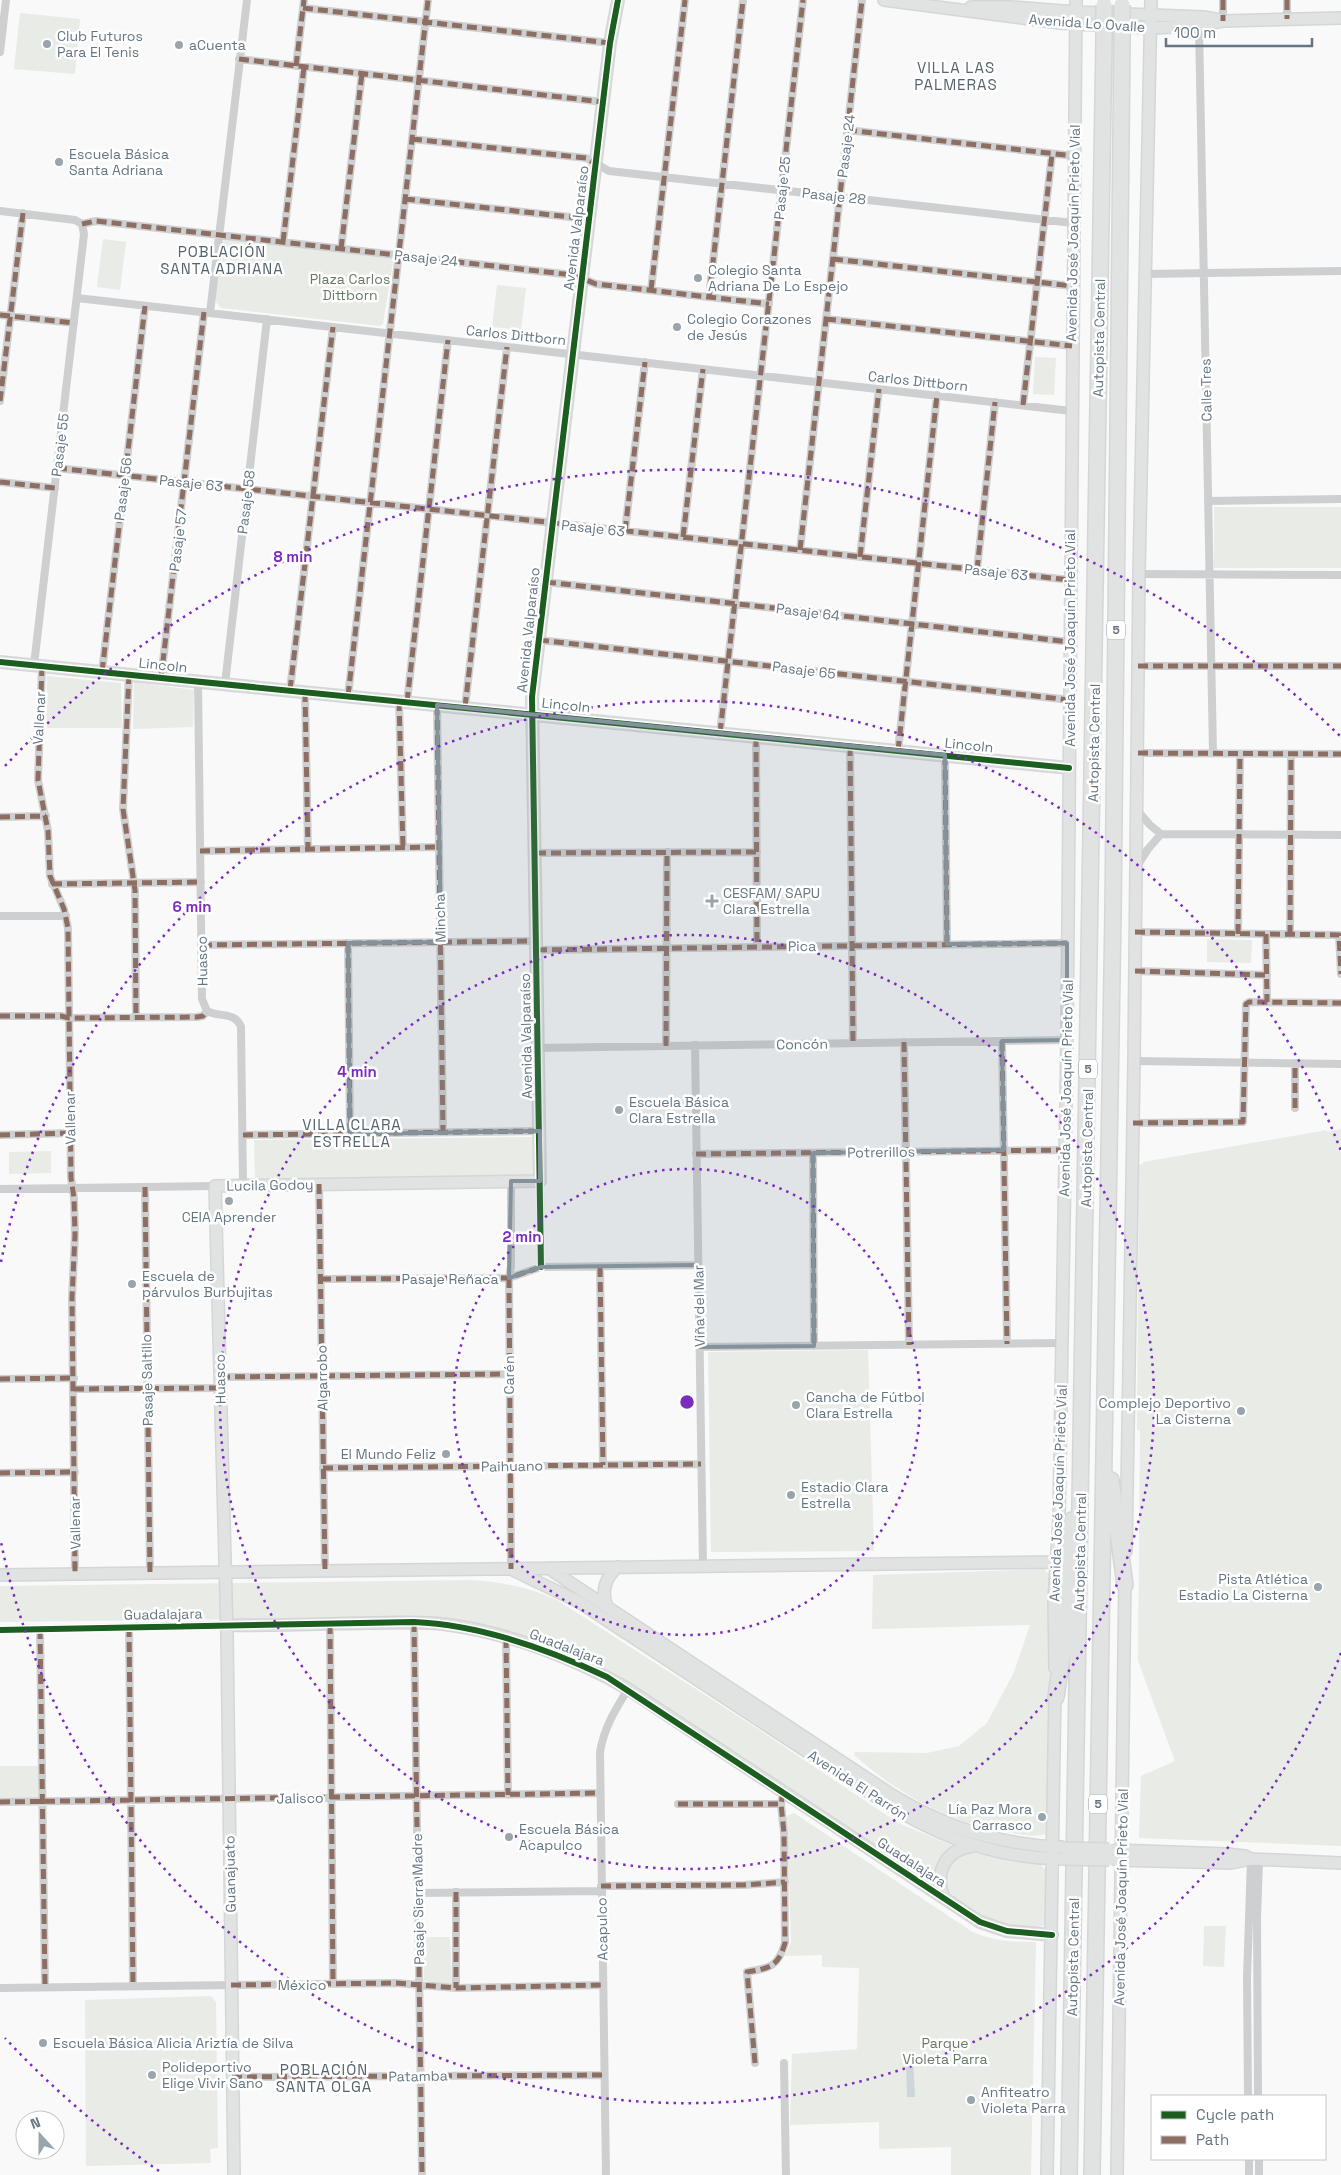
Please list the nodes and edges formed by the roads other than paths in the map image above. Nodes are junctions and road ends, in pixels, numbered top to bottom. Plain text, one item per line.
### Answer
1 (6, 0) edge
2 (247, 0) edge
3 (428, 0) edge
4 (618, 0) edge
5 (685, 0) edge
6 (743, 0) edge
7 (804, 0) edge
8 (862, 0) edge
9 (884, 0) edge
10 (1151, 0) edge
11 (1223, 0) edge
12 (1287, 0) edge
13 (1104, 2) edge
14 (1122, 3) edge
15 (304, 4) edge
16 (1076, 6) edge
17 (952, 8) junction
18 (1150, 15) junction
19 (1341, 18) edge
20 (1287, 19) junction
21 (1223, 21) junction
22 (425, 22) junction
23 (1075, 25) junction
24 (1200, 26) junction
25 (1150, 28) junction
26 (610, 43) junction
27 (0, 52) edge
28 (240, 59) junction
29 (300, 66) junction
30 (362, 73) junction
31 (419, 80) junction
32 (603, 102) junction
33 (847, 130) junction
34 (412, 139) junction
35 (1052, 154) junction
36 (1074, 156) junction
37 (596, 164) junction
38 (664, 177) junction
39 (722, 183) junction
40 (782, 190) junction
41 (840, 196) junction
42 (405, 199) junction
43 (0, 211) edge
44 (23, 213) junction
45 (589, 219) junction
46 (1044, 220) junction
47 (1073, 223) junction
48 (82, 224) junction
49 (219, 235) junction
50 (283, 242) junction
51 (341, 249) junction
52 (399, 255) junction
53 (833, 259) junction
54 (1341, 271) edge
55 (1204, 273) junction
56 (1146, 274) junction
57 (582, 278) junction
58 (1037, 282) junction
59 (1072, 286) junction
60 (651, 290) junction
61 (709, 297) junction
62 (77, 298) junction
63 (769, 304) junction
64 (145, 306) junction
65 (207, 313) junction
66 (0, 315) edge
67 (10, 316) junction
68 (267, 319) junction
69 (826, 319) junction
70 (74, 323) junction
71 (333, 327) junction
72 (390, 333) junction
73 (448, 340) junction
74 (1030, 342) junction
75 (1072, 346) junction
76 (507, 347) junction
77 (573, 354) junction
78 (645, 362) junction
79 (703, 369) junction
80 (761, 376) junction
81 (818, 382) junction
82 (879, 389) junction
83 (937, 395) junction
84 (0, 401) edge
85 (995, 402) junction
86 (1023, 405) junction
87 (1071, 411) junction
88 (57, 468) junction
89 (125, 476) junction
90 (0, 482) edge
91 (184, 482) junction
92 (54, 488) junction
93 (247, 489) junction
94 (313, 496) junction
95 (1341, 499) edge
96 (1208, 501) junction
97 (370, 503) junction
98 (429, 509) junction
99 (487, 516) junction
100 (553, 523) junction
101 (625, 531) junction
102 (683, 537) junction
103 (742, 544) junction
104 (800, 550) junction
105 (860, 557) junction
106 (919, 564) junction
107 (977, 570) junction
108 (1140, 574) junction
109 (1209, 575) junction
110 (1341, 575) edge
111 (1070, 580) junction
112 (546, 582) junction
113 (735, 603) junction
114 (912, 624) junction
115 (539, 640) junction
116 (1070, 642) junction
117 (728, 661) junction
118 (0, 662) edge
119 (38, 666) junction
120 (1138, 666) junction
121 (1211, 666) junction
122 (1341, 666) edge
123 (102, 672) junction
124 (129, 674) junction
125 (161, 678) junction
126 (198, 681) junction
127 (906, 682) junction
128 (224, 684) junction
129 (290, 690) junction
130 (305, 692) junction
131 (348, 696) junction
132 (1070, 700) junction
133 (403, 701) junction
134 (437, 705) junction
135 (465, 708) junction
136 (533, 714) junction
137 (720, 733) junction
138 (756, 737) junction
139 (850, 746) junction
140 (898, 751) junction
141 (1138, 753) junction
142 (1213, 753) junction
143 (1240, 754) junction
144 (1291, 754) junction
145 (1341, 754) edge
146 (945, 755) junction
147 (1069, 768) junction
148 (1137, 810) junction
149 (46, 816) junction
150 (0, 817) edge
151 (1161, 834) junction
152 (1239, 834) junction
153 (1290, 834) junction
154 (1341, 835) edge
155 (439, 847) junction
156 (403, 848) junction
157 (308, 849) junction
158 (200, 850) junction
159 (667, 852) junction
160 (757, 852) junction
161 (536, 853) junction
162 (1136, 868) junction
163 (201, 882) junction
164 (134, 883) junction
165 (52, 884) junction
166 (0, 916) edge
167 (66, 916) junction
168 (1135, 932) junction
169 (1238, 934) junction
170 (1266, 934) junction
171 (1290, 934) junction
172 (440, 942) junction
173 (1067, 942) junction
174 (348, 943) junction
175 (947, 944) junction
176 (202, 945) junction
177 (537, 945) junction
178 (852, 945) junction
179 (757, 947) junction
180 (667, 948) junction
181 (1135, 971) junction
182 (1341, 974) edge
183 (1267, 975) junction
184 (1267, 1002) junction
185 (1341, 1003) edge
186 (207, 1011) junction
187 (0, 1016) edge
188 (69, 1018) junction
189 (136, 1018) junction
190 (1066, 1040) junction
191 (1002, 1041) junction
192 (904, 1042) junction
193 (853, 1043) junction
194 (695, 1045) junction
195 (666, 1046) junction
196 (538, 1048) junction
197 (1134, 1061) junction
198 (1244, 1062) junction
199 (1295, 1063) junction
200 (1341, 1064) edge
201 (1295, 1108) dead end
202 (1133, 1122) junction
203 (540, 1131) junction
204 (443, 1132) junction
205 (71, 1133) junction
206 (350, 1134) junction
207 (0, 1135) edge
208 (243, 1135) junction
209 (1004, 1150) junction
210 (1065, 1150) junction
211 (906, 1152) junction
212 (813, 1153) junction
213 (696, 1154) junction
214 (511, 1181) junction
215 (540, 1181) junction
216 (319, 1184) junction
217 (215, 1186) junction
218 (243, 1186) junction
219 (145, 1187) junction
220 (72, 1188) junction
221 (0, 1189) edge
222 (698, 1265) junction
223 (600, 1267) junction
224 (542, 1268) junction
225 (509, 1278) junction
226 (321, 1279) junction
227 (1007, 1344) junction
228 (1062, 1344) junction
229 (908, 1345) junction
230 (814, 1346) junction
231 (700, 1347) junction
232 (509, 1374) junction
233 (322, 1376) junction
234 (74, 1378) junction
235 (0, 1379) edge
236 (220, 1382) junction
237 (147, 1388) junction
238 (74, 1389) junction
239 (1104, 1432) junction
240 (701, 1464) junction
241 (603, 1465) junction
242 (510, 1466) junction
243 (323, 1468) junction
244 (74, 1472) junction
245 (0, 1473) edge
246 (1081, 1477) junction
247 (1056, 1562) junction
248 (703, 1566) junction
249 (618, 1567) junction
250 (548, 1568) junction
251 (511, 1569) junction
252 (325, 1571) junction
253 (225, 1572) junction
254 (75, 1574) junction
255 (150, 1574) junction
256 (0, 1575) edge
257 (1125, 1585) junction
258 (607, 1607) junction
259 (414, 1622) junction
260 (330, 1624) junction
261 (226, 1625) junction
262 (129, 1627) junction
263 (0, 1630) edge
264 (40, 1630) junction
265 (506, 1638) junction
266 (628, 1689) junction
267 (1056, 1697) junction
268 (600, 1793) junction
269 (508, 1795) junction
270 (416, 1796) junction
271 (331, 1797) junction
272 (229, 1798) junction
273 (782, 1798) junction
274 (131, 1800) junction
275 (42, 1801) junction
276 (0, 1802) edge
277 (678, 1804) dead end
278 (973, 1846) junction
279 (1058, 1853) junction
280 (1122, 1855) junction
281 (1255, 1859) junction
282 (1341, 1862) edge
283 (785, 1882) junction
284 (602, 1888) junction
285 (456, 1892) junction
286 (418, 1893) junction
287 (944, 1898) junction
288 (1052, 1935) junction
289 (231, 1984) junction
290 (333, 1984) junction
291 (419, 1985) junction
292 (603, 1985) junction
293 (133, 1986) junction
294 (45, 1987) junction
295 (0, 1988) edge
296 (456, 1988) junction
297 (755, 2062) dead end
298 (784, 2063) dead end
299 (604, 2075) junction
300 (420, 2076) junction
301 (232, 2077) junction
302 (1248, 2095) edge
303 (1258, 2095) edge
304 (1249, 2160) edge
305 (1259, 2160) edge
306 (234, 2175) edge
307 (422, 2175) edge
308 (606, 2175) edge
309 (786, 2175) edge
310 (1047, 2175) edge
311 (1069, 2175) edge
312 (1092, 2175) edge
313 (1117, 2175) edge
314 (1249, 2175) edge
315 (1259, 2175) edge

1 - 27 street
2 - 28 street, Pasaje 57
3 - 22 street
4 - 26 main road, Avenida Valparaíso
5 - 38 street
6 - 39 street
7 - 40 street, Pasaje 25
8 - 33 street, Pasaje 24
9 - 17 main road, Avenida Lo Ovalle
10 - 18 main road, Avenida José Joaquín Prieto Vial
11 - 21 street
12 - 20 street
13 - 246 highway, Autopista Central / 5, bridge
14 - 239 highway, Autopista Central / 5, bridge
15 - 22 street
15 - 29 street
16 - 17 main road, Avenida Lo Ovalle
16 - 18 main road, Avenida Lo Ovalle
16 - 23 main road, Avenida José Joaquín Prieto Vial
17 - 23 main road, Avenida Lo Ovalle
18 - 21 main road, Avenida Lo Ovalle
18 - 25 main road, Avenida José Joaquín Prieto Vial
19 - 20 main road, Avenida Lo Ovalle
20 - 21 main road, Avenida Lo Ovalle
21 - 24 main road, Avenida Lo Ovalle
22 - 26 street
22 - 31 street
23 - 25 main road, Avenida Lo Ovalle
23 - 36 main road, Avenida José Joaquín Prieto Vial
24 - 25 main road, Avenida Lo Ovalle
24 - 55 street, Calle Tres
25 - 56 main road, Avenida José Joaquín Prieto Vial
26 - 32 main road, Avenida Valparaíso
28 - 29 street
28 - 49 street, Pasaje 57
29 - 30 street
29 - 50 street
30 - 31 street
30 - 51 street
31 - 32 street
31 - 34 street
32 - 37 main road, Avenida Valparaíso
33 - 35 street
33 - 41 street, Pasaje 24
34 - 37 street, Pasaje 28
34 - 42 street
35 - 36 street
35 - 46 street, Avenida José Joaquín Prieto Vial
36 - 47 main road, Avenida José Joaquín Prieto Vial
37 - 38 street, Pasaje 28
37 - 45 main road, Avenida Valparaíso
38 - 39 street, Pasaje 28
38 - 60 street
39 - 40 street, Pasaje 28
39 - 61 street
40 - 41 street, Pasaje 28
40 - 63 street, Pasaje 25
41 - 46 street, Pasaje 28
41 - 53 street, Pasaje 24
42 - 45 street
42 - 52 street
43 - 44 street
44 - 48 street
44 - 67 street
45 - 57 main road, Avenida Valparaíso
46 - 47 street, Pasaje 28
46 - 58 street, Avenida José Joaquín Prieto Vial
47 - 59 main road, Avenida José Joaquín Prieto Vial
48 - 49 street, Pasaje 24
48 - 62 street, Pasaje 55
49 - 50 street, Pasaje 24
49 - 65 street, Pasaje 57
50 - 51 street, Pasaje 24
51 - 52 street, Pasaje 24
52 - 57 street, Pasaje 24
52 - 72 street
53 - 58 street
53 - 69 street, Pasaje 24
54 - 55 street
55 - 56 street
55 - 96 street, Calle Tres
56 - 108 main road, Avenida José Joaquín Prieto Vial
57 - 60 street, Pasaje 24
57 - 77 main road, Avenida Valparaíso
58 - 59 street
58 - 74 street, Avenida José Joaquín Prieto Vial
59 - 75 main road, Avenida José Joaquín Prieto Vial
60 - 61 street, Pasaje 24
61 - 63 street, Pasaje 24
62 - 64 street, Carlos Dittborn
62 - 70 street, Pasaje 55
63 - 80 street, Pasaje 25
64 - 65 street, Carlos Dittborn
64 - 89 street, Pasaje 56
65 - 68 street, Carlos Dittborn
65 - 91 street, Pasaje 57
66 - 67 street
67 - 70 street
67 - 84 street
68 - 71 street, Carlos Dittborn
68 - 93 street, Pasaje 58
69 - 74 street
69 - 81 street, Pasaje 24
70 - 88 street, Pasaje 55
71 - 72 street, Carlos Dittborn
71 - 94 street
72 - 73 street, Carlos Dittborn
72 - 97 street
73 - 76 street, Carlos Dittborn
73 - 98 street
74 - 75 street
74 - 86 street, Avenida José Joaquín Prieto Vial
75 - 87 main road, Avenida José Joaquín Prieto Vial
76 - 77 street, Carlos Dittborn
76 - 99 street
77 - 78 street, Carlos Dittborn
77 - 100 main road, Avenida Valparaíso
78 - 79 street, Carlos Dittborn
78 - 101 street
79 - 80 street, Carlos Dittborn
79 - 102 street
80 - 81 street, Carlos Dittborn
80 - 103 street, Pasaje 25
81 - 82 street, Carlos Dittborn
81 - 104 street, Pasaje 24
82 - 83 street, Carlos Dittborn
82 - 105 street
83 - 85 street, Carlos Dittborn
83 - 106 street
85 - 86 street, Carlos Dittborn
85 - 107 street
86 - 87 street, Carlos Dittborn
87 - 111 main road, Avenida José Joaquín Prieto Vial
88 - 89 street, Pasaje 63
88 - 92 street, Pasaje 55
89 - 91 street, Pasaje 63
89 - 123 street, Pasaje 56
90 - 92 street
91 - 93 street, Pasaje 63
91 - 125 street, Pasaje 57
92 - 119 street, Pasaje 55
93 - 94 street, Pasaje 63
93 - 128 street, Pasaje 58
94 - 97 street, Pasaje 63
94 - 129 street
95 - 96 street
96 - 109 street, Calle Tres
97 - 98 street, Pasaje 63
97 - 131 street
98 - 99 street, Pasaje 63
98 - 133 street
99 - 100 street, Pasaje 63
99 - 135 street
100 - 101 street, Pasaje 63
100 - 112 main road, Avenida Valparaíso
101 - 102 street, Pasaje 63
102 - 103 street, Pasaje 63
103 - 104 street, Pasaje 63
103 - 113 street, Pasaje 25
104 - 105 street, Pasaje 63
105 - 106 street, Pasaje 63
106 - 107 street, Pasaje 63
106 - 114 street
107 - 111 street, Pasaje 63
108 - 109 street
108 - 120 main road, Avenida José Joaquín Prieto Vial
109 - 110 street
109 - 121 street, Calle Tres
111 - 116 main road, Avenida José Joaquín Prieto Vial
112 - 113 street, Pasaje 64
112 - 115 main road, Avenida Valparaíso
113 - 114 street, Pasaje 64
113 - 117 street, Pasaje 25
114 - 116 street, Pasaje 64
114 - 127 street
115 - 117 street, Pasaje 65
115 - 136 main road, Avenida Valparaíso
116 - 132 main road, Avenida José Joaquín Prieto Vial
117 - 127 street, Pasaje 65
117 - 137 street, Pasaje 25
118 - 119 main road, Lincoln
119 - 123 main road, Lincoln
119 - 149 street, Vallenar
120 - 121 street
120 - 141 main road, Avenida José Joaquín Prieto Vial
121 - 122 street
121 - 142 street, Calle Tres
123 - 124 main road, Lincoln
124 - 125 main road, Lincoln
124 - 164 street
125 - 126 main road, Lincoln
126 - 128 main road, Lincoln
126 - 158 street, Huasco
127 - 132 street, Pasaje 65
127 - 140 street
128 - 129 main road, Lincoln
129 - 130 main road, Lincoln
130 - 131 main road, Lincoln
130 - 157 street
131 - 133 main road, Lincoln
132 - 147 main road, Avenida José Joaquín Prieto Vial
133 - 134 main road, Lincoln
133 - 156 street
134 - 135 main road, Lincoln
134 - 155 street, Mincha
135 - 136 main road, Lincoln
136 - 137 main road, Lincoln
136 - 161 main road, Avenida Valparaíso
137 - 138 main road, Lincoln
138 - 139 main road, Lincoln
138 - 160 street
139 - 140 main road, Lincoln
139 - 178 street
140 - 146 main road, Lincoln
141 - 142 street
141 - 148 main road, Avenida José Joaquín Prieto Vial
142 - 143 street
143 - 144 street
143 - 152 street
144 - 145 street
144 - 153 street
146 - 147 main road, Lincoln
146 - 175 street
147 - 173 main road, Avenida José Joaquín Prieto Vial
148 - 151 street
148 - 162 main road, Avenida José Joaquín Prieto Vial
149 - 150 street
149 - 165 street, Vallenar
151 - 152 street
151 - 162 street
152 - 153 street
152 - 169 street
153 - 154 street
153 - 171 street
155 - 156 street
155 - 172 street, Mincha
156 - 157 street
157 - 158 street
158 - 163 street, Huasco
159 - 160 street
159 - 161 street
159 - 180 street
160 - 179 street
161 - 177 main road, Avenida Valparaíso
162 - 168 main road, Avenida José Joaquín Prieto Vial
163 - 164 street
163 - 176 street, Huasco
164 - 165 street
164 - 189 street
165 - 167 street, Vallenar
166 - 167 street
167 - 188 street, Vallenar
168 - 169 street
168 - 181 main road, Avenida José Joaquín Prieto Vial
169 - 170 street
170 - 171 street
170 - 183 street
171 - 182 street
172 - 174 street, Pica
172 - 177 street, Pica
172 - 204 street, Mincha
173 - 175 street, Pica
173 - 190 main road, Avenida José Joaquín Prieto Vial
174 - 176 street, Pica
174 - 206 street
175 - 178 street, Pica
176 - 186 street, Huasco
177 - 180 street, Pica
177 - 196 main road, Avenida Valparaíso
178 - 179 street, Pica
178 - 193 street
179 - 180 street, Pica
180 - 195 street
181 - 183 street
181 - 197 main road, Avenida José Joaquín Prieto Vial
183 - 184 street
184 - 185 street
184 - 198 street
186 - 189 street
186 - 208 street
187 - 188 street
188 - 189 street
188 - 205 street, Vallenar
190 - 191 street, Concón
190 - 210 main road, Avenida José Joaquín Prieto Vial
191 - 192 street, Concón
191 - 209 street
192 - 193 street, Concón
192 - 211 street
193 - 194 street, Concón
194 - 195 street, Concón
194 - 213 street, Viña del Mar
195 - 196 street, Concón
196 - 203 main road, Avenida Valparaíso
197 - 198 street
197 - 202 main road, Avenida José Joaquín Prieto Vial
198 - 199 street
198 - 202 street
199 - 200 street
199 - 201 street
202 - 257 main road, Avenida José Joaquín Prieto Vial
203 - 204 street
203 - 215 main road, Avenida Valparaíso
204 - 206 street
205 - 207 street
205 - 220 street, Vallenar
206 - 208 street
208 - 218 street
209 - 210 street, Potrerillos
209 - 211 street, Potrerillos
209 - 227 street
210 - 228 main road, Avenida José Joaquín Prieto Vial
211 - 212 street, Potrerillos
211 - 229 street
212 - 213 street, Potrerillos
212 - 230 street
213 - 222 street, Viña del Mar
214 - 215 main road, Lucila Godoy
214 - 216 main road, Lucila Godoy
214 - 225 street, Carén
215 - 224 street, Avenida Valparaíso
216 - 218 main road, Lucila Godoy
216 - 226 street, Algarrobo
217 - 218 main road, Lucila Godoy
217 - 219 street, Lucila Godoy
217 - 236 main road, Huasco
219 - 220 street, Lucila Godoy
219 - 237 street, Pasaje Saltillo
220 - 221 street, Lucila Godoy
220 - 234 street, Vallenar
222 - 223 street, Pasaje Reñaca
222 - 231 street, Viña del Mar
223 - 224 street, Pasaje Reñaca
223 - 241 street
224 - 225 street, Pasaje Reñaca
225 - 226 street, Pasaje Reñaca
225 - 232 street, Carén
226 - 233 street, Algarrobo
227 - 228 street
227 - 229 street
228 - 247 main road, Avenida José Joaquín Prieto Vial
229 - 230 street
230 - 231 street
231 - 240 street, Viña del Mar
232 - 233 street
232 - 242 street, Carén
233 - 236 street
233 - 243 street, Algarrobo
234 - 235 street
234 - 238 street, Vallenar
236 - 237 street
236 - 253 main road, Huasco
237 - 238 street
237 - 255 street, Pasaje Saltillo
238 - 244 street, Vallenar
239 - 257 highway
239 - 312 highway, Autopista Central / 5
240 - 241 street, Paihuano
240 - 248 street, Viña del Mar
241 - 242 street, Paihuano
242 - 243 street, Paihuano
242 - 251 street, Carén
243 - 252 street, Algarrobo
244 - 245 street
244 - 254 street, Vallenar
246 - 267 highway
246 - 311 highway, Autopista Central / 5
247 - 248 main road
247 - 267 main road, Avenida José Joaquín Prieto Vial
248 - 249 main road
249 - 250 main road
249 - 258 main road
250 - 251 main road
250 - 258 main road, Avenida El Parrón
251 - 252 main road
251 - 278 main road, Avenida El Parrón
252 - 253 main road
253 - 255 main road
253 - 261 main road, Guanajuato
254 - 255 main road
254 - 256 main road
257 - 280 main road, Avenida José Joaquín Prieto Vial
258 - 279 main road, Avenida El Parrón
259 - 260 main road, Guadalajara
259 - 265 main road, Guadalajara
259 - 270 street, Pasaje Sierra Madre
260 - 261 main road, Guadalajara
260 - 271 street
261 - 262 street, Guadalajara
261 - 272 main road, Guanajuato
262 - 264 street, Guadalajara
262 - 274 street
263 - 264 street, Guadalajara
264 - 275 street
265 - 266 main road, Guadalajara
265 - 269 street
266 - 268 street, Acapulco
266 - 273 main road, Guadalajara
267 - 279 main road, Avenida José Joaquín Prieto Vial
268 - 269 street, Jalisco
268 - 284 street, Acapulco
269 - 270 street, Jalisco
270 - 271 street, Jalisco
270 - 286 street, Pasaje Sierra Madre
271 - 272 street, Jalisco
271 - 290 street
272 - 274 street, Jalisco
272 - 289 main road, Guanajuato
273 - 277 street
273 - 283 street
273 - 287 main road, Guadalajara
274 - 275 street, Jalisco
274 - 293 street
275 - 276 street, Jalisco
275 - 294 street
278 - 279 main road, Avenida El Parrón
278 - 287 main road
279 - 280 main road, Avenida El Parrón, bridge
279 - 288 main road, Avenida José Joaquín Prieto Vial
280 - 281 main road, Avenida El Parrón
280 - 313 main road, Avenida José Joaquín Prieto Vial
281 - 282 main road, Avenida El Parrón
281 - 302 street
281 - 303 street
283 - 284 street
283 - 297 street
284 - 285 street
284 - 292 street, Acapulco
285 - 286 street
285 - 296 street
286 - 291 street, Pasaje Sierra Madre
287 - 288 main road, Guadalajara
288 - 310 main road, Avenida José Joaquín Prieto Vial
289 - 290 street, México
289 - 293 street, México
289 - 301 main road, Guanajuato
290 - 291 street, México
291 - 296 street, México
291 - 300 street, Pasaje Sierra Madre
292 - 296 street, México
292 - 299 street, Acapulco
293 - 294 street, México
294 - 295 street, México
298 - 309 street
299 - 300 street, Patamba
299 - 308 street, Acapulco
300 - 301 street, Patamba
300 - 307 street, Pasaje Sierra Madre
301 - 306 main road, Guanajuato
304 - 314 street
305 - 315 street

